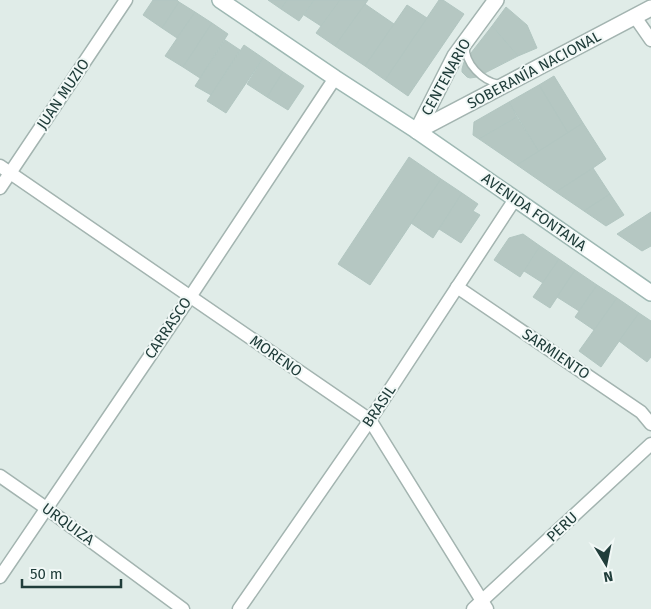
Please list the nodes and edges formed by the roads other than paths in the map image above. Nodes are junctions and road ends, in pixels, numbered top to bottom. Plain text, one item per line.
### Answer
1 (126, 0) edge
2 (220, 0) edge
3 (496, 0) edge
4 (651, 8) edge
5 (635, 17) junction
6 (466, 39) junction
7 (651, 40) edge
8 (335, 78) junction
9 (504, 85) junction
10 (416, 131) junction
11 (5, 170) edge
12 (0, 188) edge
13 (515, 199) junction
14 (457, 287) junction
15 (651, 293) edge
16 (190, 297) junction
17 (370, 420) junction
18 (651, 424) edge
19 (651, 444) edge
20 (0, 476) edge
21 (46, 508) junction
22 (0, 577) edge
23 (481, 606) edge
24 (183, 609) edge
25 (239, 609) edge

1 - 11 street, JUAN MUZIO
2 - 8 main road, AVENIDA FONTANA
3 - 6 main road, CENTENARIO
4 - 5 main road, SOBERANÍA NACIONAL
5 - 7 street
5 - 9 main road, SOBERANÍA NACIONAL
6 - 9 lane
6 - 10 main road, CENTENARIO
8 - 10 main road, AVENIDA FONTANA
8 - 16 street, CARRASCO
9 - 10 main road, SOBERANÍA NACIONAL
10 - 13 main road, AVENIDA FONTANA
11 - 12 street, JUAN MUZIO
11 - 16 street, MORENO
13 - 14 street, BRASIL
13 - 15 main road, AVENIDA FONTANA
14 - 17 street, BRASIL
14 - 18 street, SARMIENTO
16 - 17 street, MORENO
16 - 21 street, CARRASCO
17 - 23 street, MORENO
17 - 25 street, BRASIL
19 - 23 street, PERU
20 - 21 street, URQUIZA
21 - 22 street, CARRASCO
21 - 24 street, URQUIZA

